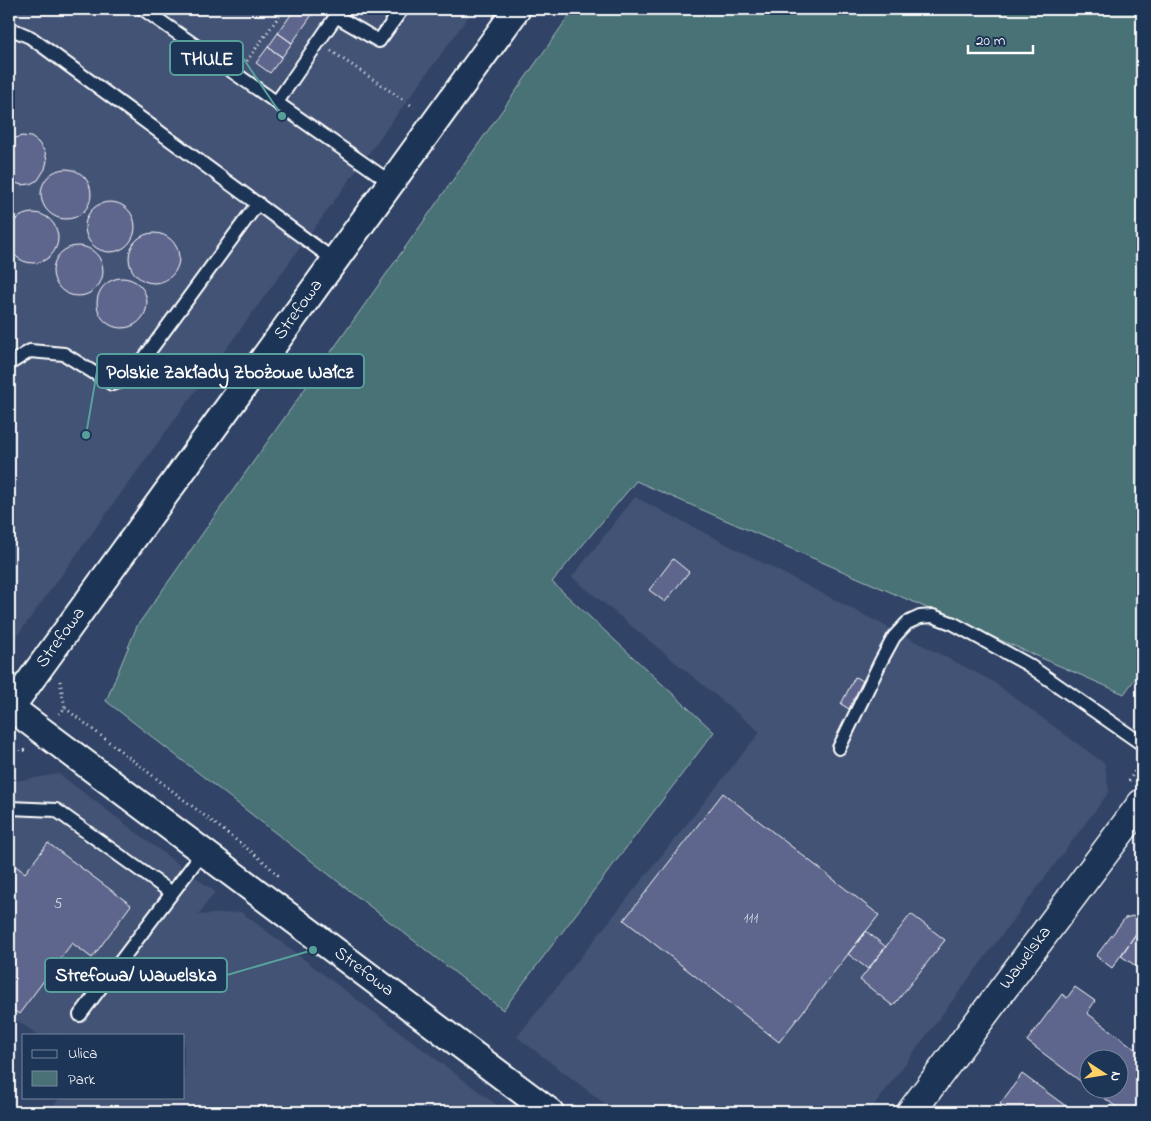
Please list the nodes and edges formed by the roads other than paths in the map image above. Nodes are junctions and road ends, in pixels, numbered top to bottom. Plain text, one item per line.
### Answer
1 (143, 9) edge
2 (402, 9) edge
3 (517, 9) edge
4 (338, 12) edge
5 (9, 28) edge
6 (277, 102) junction
7 (390, 182) junction
8 (258, 203) junction
9 (334, 260) junction
10 (9, 364) edge
11 (9, 707) edge
12 (1142, 744) edge
13 (839, 748) dead end
14 (1142, 803) edge
15 (9, 808) edge
16 (203, 852) junction
17 (172, 893) junction
18 (80, 1015) dead end
19 (550, 1112) edge
20 (910, 1112) edge

1 - 6 lane
2 - 4 lane
3 - 7 street, Strefowa
4 - 6 lane
5 - 8 lane
6 - 7 lane
7 - 9 street, Strefowa
8 - 9 lane
8 - 10 lane
9 - 11 street, Strefowa
11 - 16 street, Strefowa
12 - 13 lane
14 - 20 street, Wawelska
15 - 17 lane
16 - 17 lane
16 - 19 street, Strefowa
17 - 18 lane

